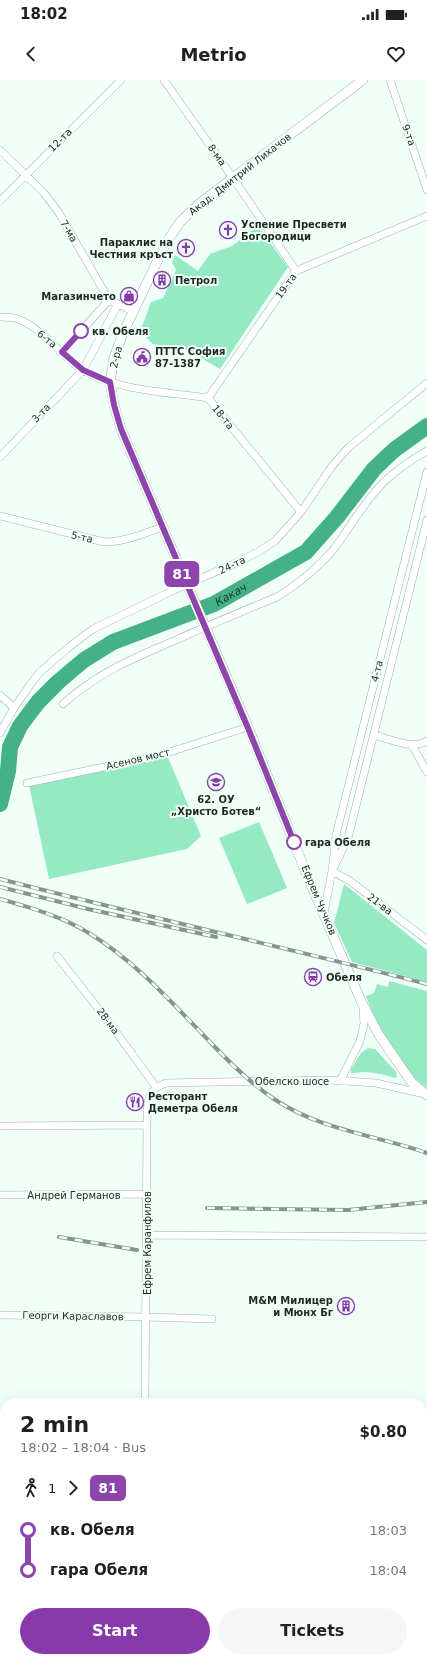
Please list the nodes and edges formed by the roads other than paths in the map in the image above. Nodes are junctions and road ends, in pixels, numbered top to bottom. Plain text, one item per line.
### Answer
1 (121, 80) edge
2 (164, 80) edge
3 (363, 80) edge
4 (390, 80) edge
5 (0, 150) edge
6 (26, 174) junction
7 (233, 178) junction
8 (427, 190) edge
9 (0, 200) edge
10 (427, 216) edge
11 (296, 271) junction
12 (109, 300) junction
13 (118, 304) junction
14 (133, 311) junction
15 (0, 317) edge
16 (62, 352) junction
17 (83, 370) junction
18 (110, 382) junction
19 (427, 383) edge
20 (208, 398) junction
21 (427, 452) edge
22 (0, 457) edge
23 (427, 472) edge
24 (300, 512) junction
25 (0, 516) edge
26 (427, 520) edge
27 (162, 526) junction
28 (189, 588) junction
29 (203, 623) junction
30 (0, 695) edge
31 (63, 704) dead end
32 (14, 708) junction
33 (248, 728) junction
34 (0, 733) edge
35 (374, 735) junction
36 (427, 740) edge
37 (412, 745) junction
38 (427, 772) edge
39 (27, 783) dead end
40 (332, 871) junction
41 (324, 913) junction
42 (427, 940) edge
43 (57, 956) dead end
44 (362, 1003) junction
45 (340, 1081) junction
46 (156, 1086) junction
47 (426, 1094) edge
48 (147, 1124) junction
49 (0, 1126) edge
50 (147, 1194) junction
51 (0, 1195) edge
52 (147, 1234) junction
53 (427, 1236) edge
54 (0, 1315) edge
55 (147, 1317) junction
56 (212, 1319) dead end
57 (145, 1398) edge

1 - 6 street, 12-та
2 - 7 street, 8-ма
3 - 7 street, Акад. Дмитрий Лихачов
4 - 8 street, 9-та
5 - 6 street, 7-ма
6 - 9 street, 12-та
6 - 12 street, 7-ма
7 - 11 street, 8-ма
7 - 14 street, Акад. Дмитрий Лихачов
10 - 11 street, 19-та
11 - 20 street, 19-та
12 - 13 street
12 - 16 street
13 - 14 street
13 - 17 street
14 - 18 street, 2-ра
15 - 16 street, 6-та
16 - 17 street, 6-та
17 - 18 street, 6-та
17 - 22 street, 3-та
18 - 20 street, 18-та
18 - 27 street, Ефрем Чучков
19 - 24 street, 24-та
20 - 24 street, 18-та
21 - 29 street
23 - 40 street, 4-та
24 - 28 street, 24-та
25 - 27 street, 5-та
26 - 35 street, 4-та
27 - 28 street, Ефрем Чучков
28 - 29 street, Ефрем Чучков
28 - 32 street, 24-та
29 - 31 street
29 - 33 street, Ефрем Чучков
30 - 32 street
32 - 34 street, 24-та
33 - 39 street, Асенов мост
33 - 41 street, Ефрем Чучков
35 - 37 street
35 - 40 street, 4-та
36 - 37 street
37 - 38 street
40 - 41 street, 4-та
40 - 42 street, 21-ва
41 - 44 street, Ефрем Чучков
43 - 46 street, 28-ма
44 - 45 street
44 - 47 street, Ефрем Чучков
45 - 46 street, Обелско шосе
45 - 47 street, Обелско шосе
46 - 48 street, Ефрем Каранфилов
48 - 49 street
48 - 50 street, Ефрем Каранфилов
50 - 51 street, Андрей Германов
50 - 52 street, Ефрем Каранфилов
52 - 53 street
52 - 55 street, Ефрем Каранфилов
54 - 55 street, Георги Караславов
55 - 56 street, Георги Караславов
55 - 57 street, Ефрем Каранфилов

